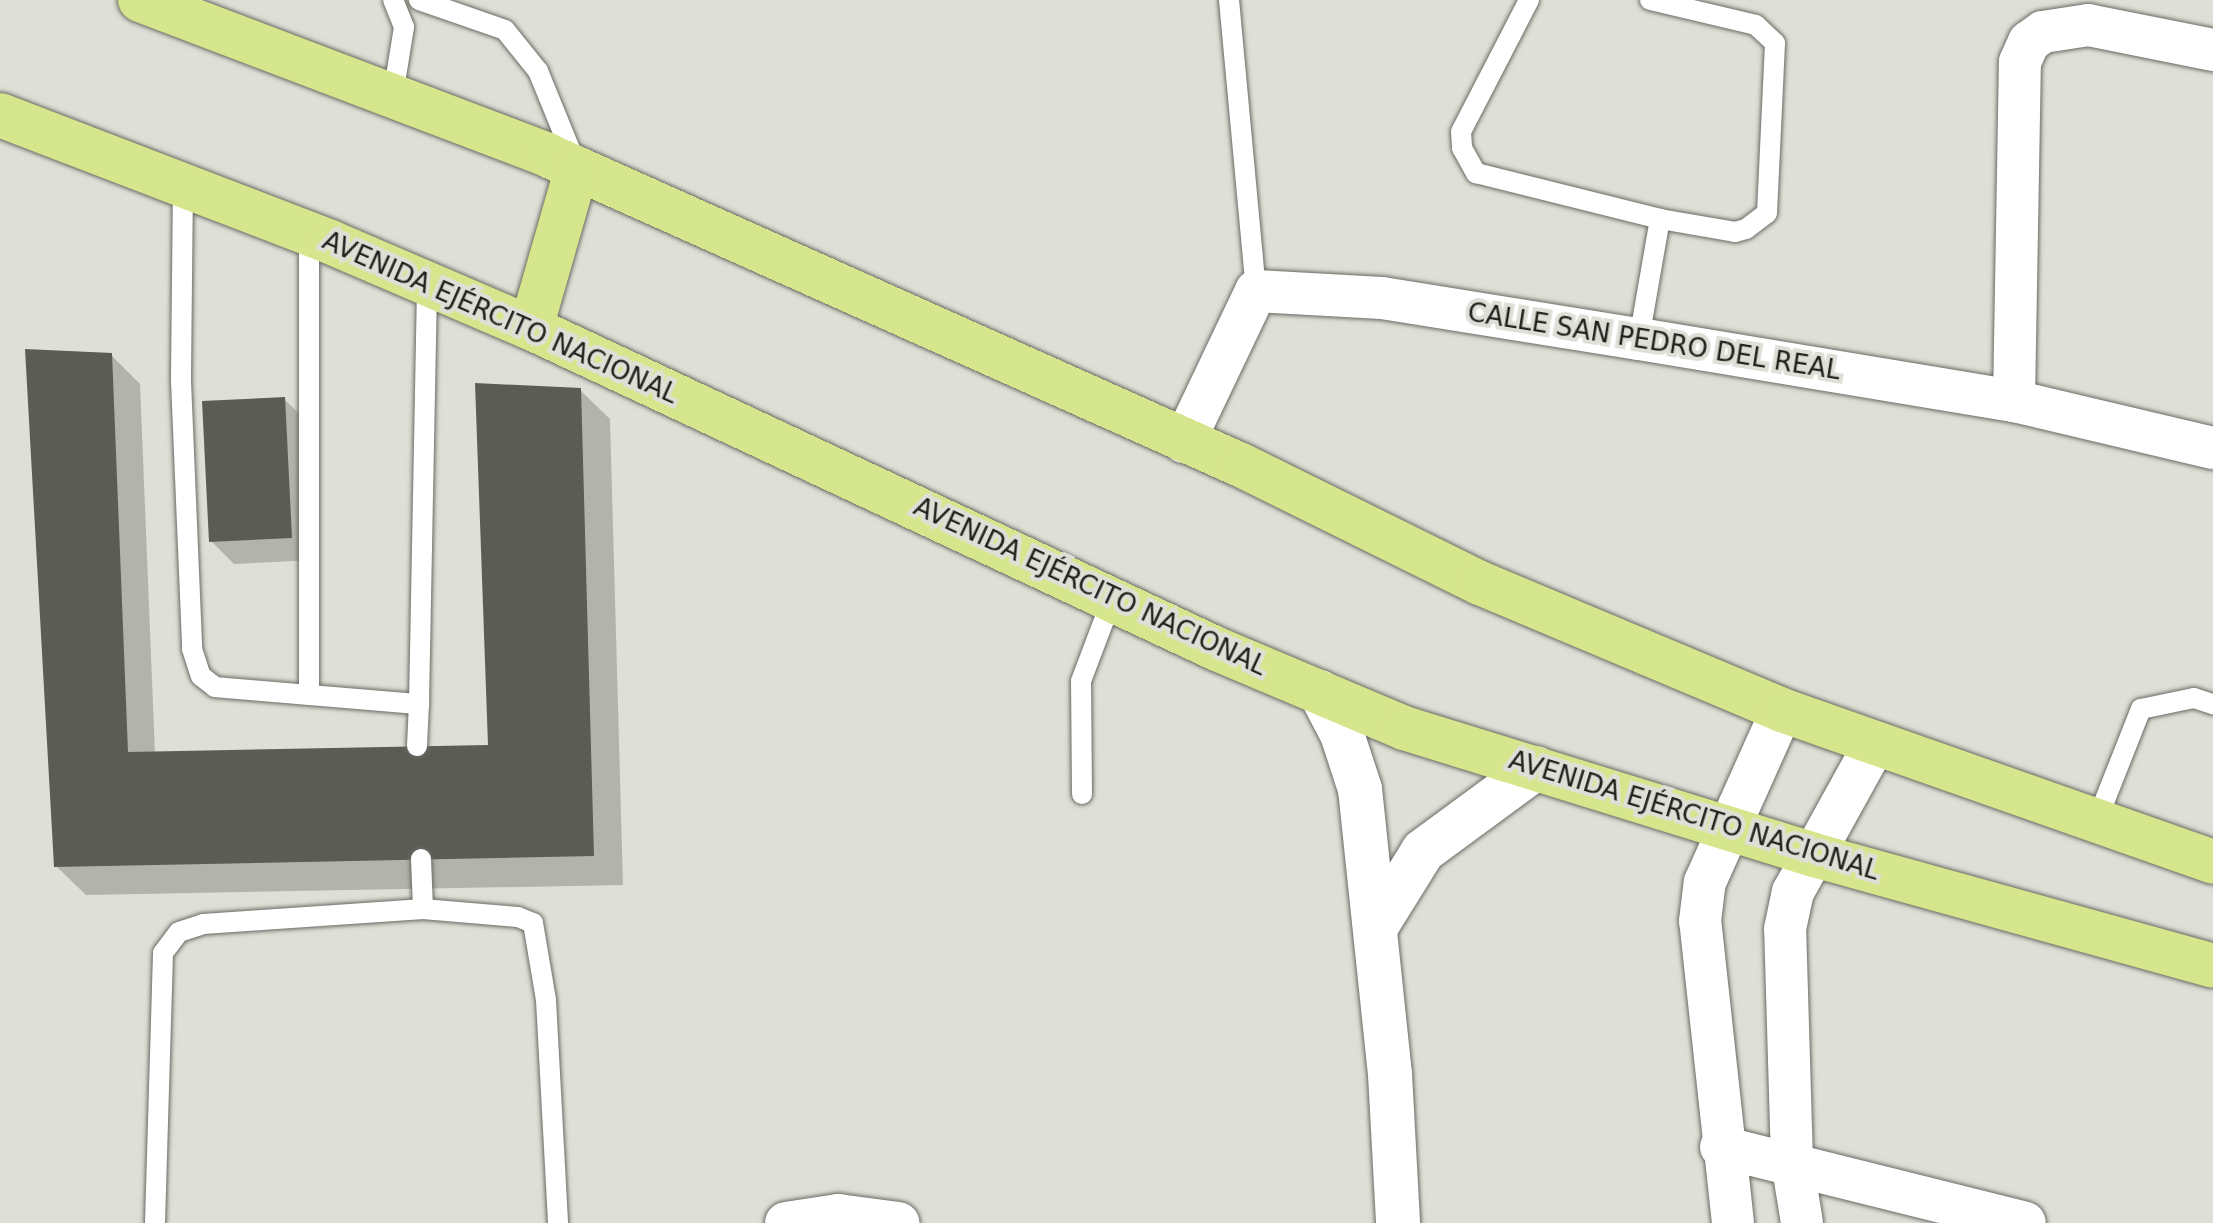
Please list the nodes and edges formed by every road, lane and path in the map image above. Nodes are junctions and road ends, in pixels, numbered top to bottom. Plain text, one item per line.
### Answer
1 (140, 0) edge
2 (393, 0) edge
3 (419, 0) edge
4 (1229, 0) edge
5 (1529, 0) edge
6 (1650, 0) edge
7 (2213, 50) edge
8 (393, 95) junction
9 (0, 115) edge
10 (577, 168) junction
11 (183, 184) junction
12 (1660, 219) junction
13 (309, 233) junction
14 (427, 286) junction
15 (1256, 291) junction
16 (531, 328) junction
17 (1639, 339) junction
18 (2014, 401) junction
19 (1184, 442) junction
20 (2213, 448) edge
21 (1112, 599) junction
22 (1320, 692) junction
23 (309, 695) junction
24 (419, 704) junction
25 (2213, 704) edge
26 (1782, 710) junction
27 (1874, 745) junction
28 (417, 746) dead end
29 (1536, 768) junction
30 (1082, 794) dead end
31 (2095, 825) junction
32 (1727, 828) junction
33 (1814, 855) junction
34 (421, 859) dead end
35 (2213, 862) edge
36 (423, 909) junction
37 (1377, 925) junction
38 (2213, 966) edge
39 (1721, 1147) junction
40 (1792, 1161) junction
41 (155, 1223) edge
42 (558, 1223) edge
43 (786, 1223) edge
44 (898, 1223) edge
45 (1398, 1223) edge
46 (1733, 1223) edge
47 (1802, 1223) edge
48 (2025, 1223) edge

1 - 8 main road
2 - 8 lane
3 - 10 lane
4 - 15 lane
5 - 12 lane
6 - 12 lane
7 - 18 street
8 - 10 main road
9 - 11 main road, AVENIDA EJÉRCITO NACIONAL
10 - 16 main road
10 - 19 main road
11 - 13 main road, AVENIDA EJÉRCITO NACIONAL
11 - 23 lane
12 - 17 lane
13 - 14 main road, AVENIDA EJÉRCITO NACIONAL
13 - 23 lane
14 - 16 main road, AVENIDA EJÉRCITO NACIONAL
14 - 24 lane
15 - 17 street, CALLE SAN PEDRO DEL REAL
15 - 19 street
16 - 21 main road, AVENIDA EJÉRCITO NACIONAL
17 - 18 street, CALLE SAN PEDRO DEL REAL
18 - 20 street, CALLE SAN PEDRO DEL REAL
19 - 26 main road
21 - 22 main road, AVENIDA EJÉRCITO NACIONAL
21 - 30 lane
22 - 29 main road, AVENIDA EJÉRCITO NACIONAL
22 - 37 street
23 - 24 lane
24 - 28 lane
25 - 31 lane
26 - 27 main road
26 - 32 street
27 - 31 main road
27 - 33 street
29 - 32 main road, AVENIDA EJÉRCITO NACIONAL
29 - 37 street
31 - 35 main road
32 - 33 main road, AVENIDA EJÉRCITO NACIONAL
32 - 39 street
33 - 38 main road, AVENIDA EJÉRCITO NACIONAL
33 - 40 street
34 - 36 lane
36 - 41 lane
36 - 42 lane
37 - 45 street
39 - 40 street
39 - 46 street
40 - 47 street
40 - 48 street
43 - 44 street

